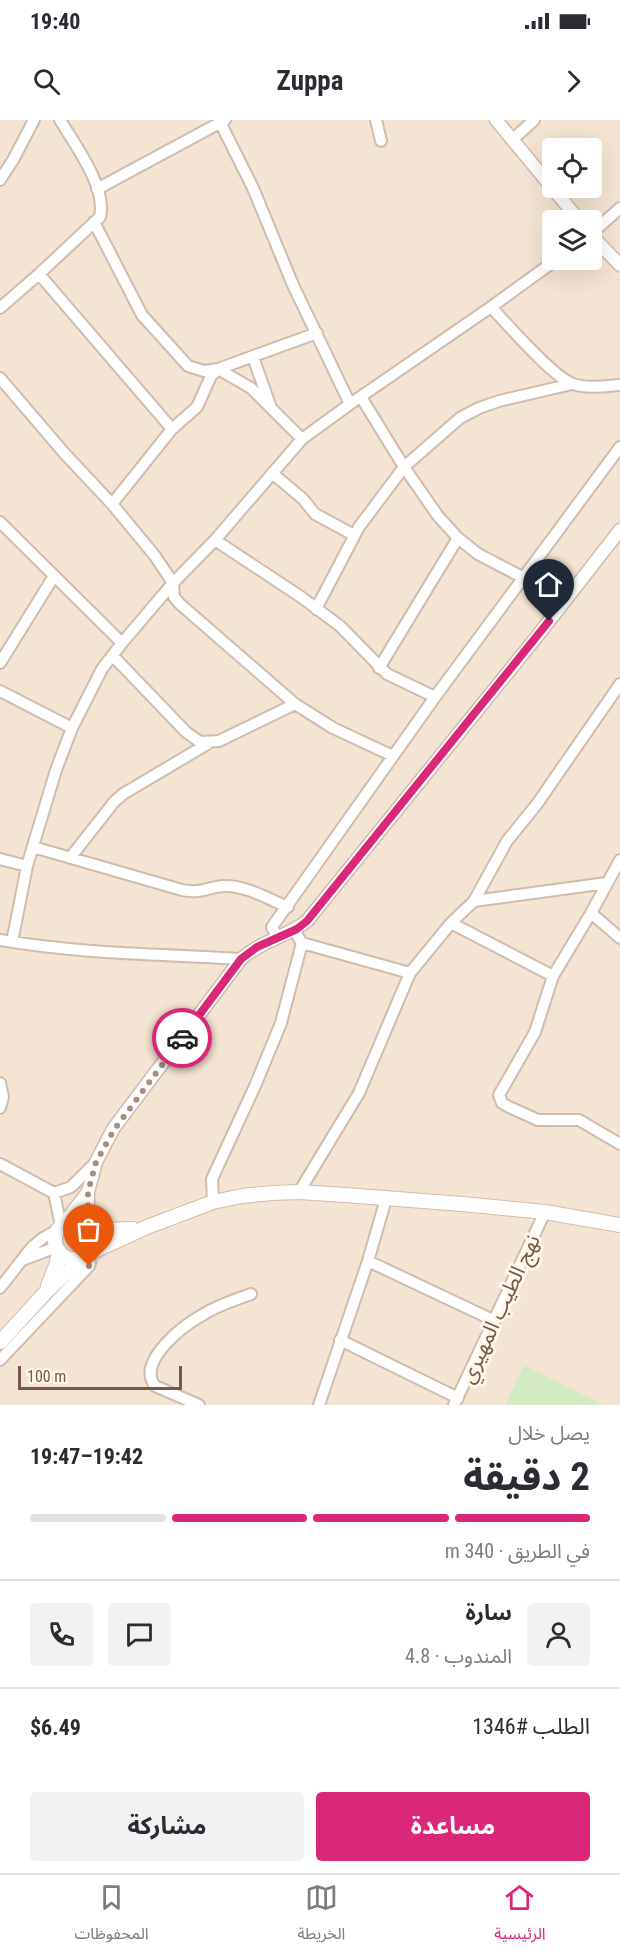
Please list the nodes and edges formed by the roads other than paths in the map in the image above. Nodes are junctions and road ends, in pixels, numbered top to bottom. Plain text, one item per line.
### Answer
1 (34, 120) edge
2 (60, 120) edge
3 (376, 120) edge
4 (496, 120) edge
5 (534, 120) edge
6 (222, 121) edge
7 (512, 140) junction
8 (381, 141) dead end
9 (0, 180) edge
10 (97, 189) junction
11 (620, 208) edge
12 (571, 210) edge
13 (94, 222) junction
14 (602, 224) edge
15 (602, 246) edge
16 (620, 265) edge
17 (542, 270) edge
18 (39, 274) junction
19 (491, 307) junction
20 (0, 308) edge
21 (317, 333) junction
22 (253, 357) junction
23 (218, 369) junction
24 (0, 378) edge
25 (572, 384) junction
26 (620, 385) edge
27 (361, 397) junction
28 (350, 404) junction
29 (271, 409) junction
30 (172, 429) junction
31 (302, 440) junction
32 (620, 447) edge
33 (404, 467) junction
34 (272, 473) junction
35 (112, 504) junction
36 (0, 522) edge
37 (620, 530) edge
38 (354, 536) junction
39 (458, 538) junction
40 (214, 540) junction
41 (54, 576) junction
42 (522, 578) junction
43 (172, 583) junction
44 (316, 609) junction
45 (122, 643) junction
46 (113, 656) junction
47 (0, 663) edge
48 (379, 668) junction
49 (620, 684) edge
50 (0, 691) edge
51 (435, 697) junction
52 (295, 704) junction
53 (72, 728) junction
54 (209, 742) junction
55 (393, 756) junction
56 (33, 847) junction
57 (70, 858) junction
58 (0, 859) edge
59 (620, 860) edge
60 (27, 867) junction
61 (607, 883) junction
62 (474, 901) junction
63 (288, 907) junction
64 (591, 913) junction
65 (451, 923) junction
66 (294, 930) junction
67 (277, 938) junction
68 (620, 938) edge
69 (0, 940) edge
70 (12, 942) junction
71 (302, 943) junction
72 (241, 959) junction
73 (410, 973) junction
74 (553, 976) junction
75 (0, 1083) edge
76 (0, 1108) edge
77 (620, 1144) edge
78 (96, 1162) junction
79 (0, 1164) edge
80 (88, 1192) junction
81 (298, 1192) junction
82 (54, 1193) junction
83 (386, 1199) junction
84 (213, 1202) junction
85 (545, 1212) junction
86 (620, 1225) edge
87 (61, 1226) junction
88 (89, 1227) junction
89 (147, 1227) junction
90 (58, 1249) junction
91 (85, 1256) junction
92 (21, 1260) junction
93 (368, 1261) junction
94 (0, 1287) edge
95 (46, 1292) junction
96 (251, 1294) dead end
97 (495, 1321) junction
98 (340, 1341) junction
99 (0, 1342) edge
100 (0, 1360) edge
101 (456, 1402) edge
102 (199, 1405) edge
103 (319, 1405) edge

1 - 9 street
2 - 10 street
3 - 8 street
4 - 7 street
5 - 7 street
6 - 10 street
6 - 21 street
7 - 12 street
10 - 13 street
11 - 14 street
13 - 18 street
13 - 23 street
15 - 16 street
17 - 19 street
18 - 20 street
18 - 30 street
19 - 25 street
19 - 27 street
21 - 22 street
21 - 28 street
22 - 23 street
22 - 29 street
23 - 29 street
23 - 30 street
24 - 35 street
25 - 26 street
25 - 33 street
27 - 28 street
27 - 33 street
28 - 31 street
29 - 31 street
30 - 35 street
31 - 34 street
32 - 42 street
33 - 38 street
33 - 39 street
34 - 38 street
34 - 40 street
35 - 43 street
36 - 41 street
37 - 66 street
38 - 44 street
39 - 42 street
39 - 48 street
40 - 43 street
40 - 44 street
41 - 45 street
41 - 47 street
42 - 51 street
43 - 45 street
43 - 52 street
44 - 48 street
45 - 46 street
46 - 53 street
46 - 54 street
48 - 51 street
49 - 62 street
50 - 53 street
51 - 55 street
52 - 54 street
52 - 55 street
53 - 56 street
54 - 57 street
55 - 63 street
56 - 57 street
56 - 60 street
57 - 63 street
58 - 60 street
59 - 61 street
60 - 70 street
61 - 62 street
61 - 64 street
62 - 65 street
63 - 67 street
64 - 68 street
64 - 74 street
65 - 73 street
65 - 74 street
66 - 67 street
66 - 71 street
67 - 72 street
69 - 70 street
70 - 72 street
71 - 73 street
71 - 84 street
72 - 78 street
73 - 81 street
74 - 77 street
75 - 76 street
78 - 80 street
78 - 82 street
79 - 82 street
80 - 87 street
80 - 88 street
81 - 83 main road
81 - 84 main road
82 - 87 street
83 - 85 main road
83 - 93 street
84 - 89 main road
85 - 86 main road
85 - 97 street, نهج الطيب المهيري
87 - 88 main road
87 - 90 main road
87 - 92 street
88 - 89 main road
88 - 91 main road
89 - 91 main road
90 - 91 main road
90 - 92 street
90 - 95 main road
91 - 95 main road
91 - 100 street
92 - 94 street
93 - 97 street
93 - 98 street
95 - 99 main road
96 - 102 street
97 - 101 street, نهج الطيب المهيري
98 - 101 street
98 - 103 street

